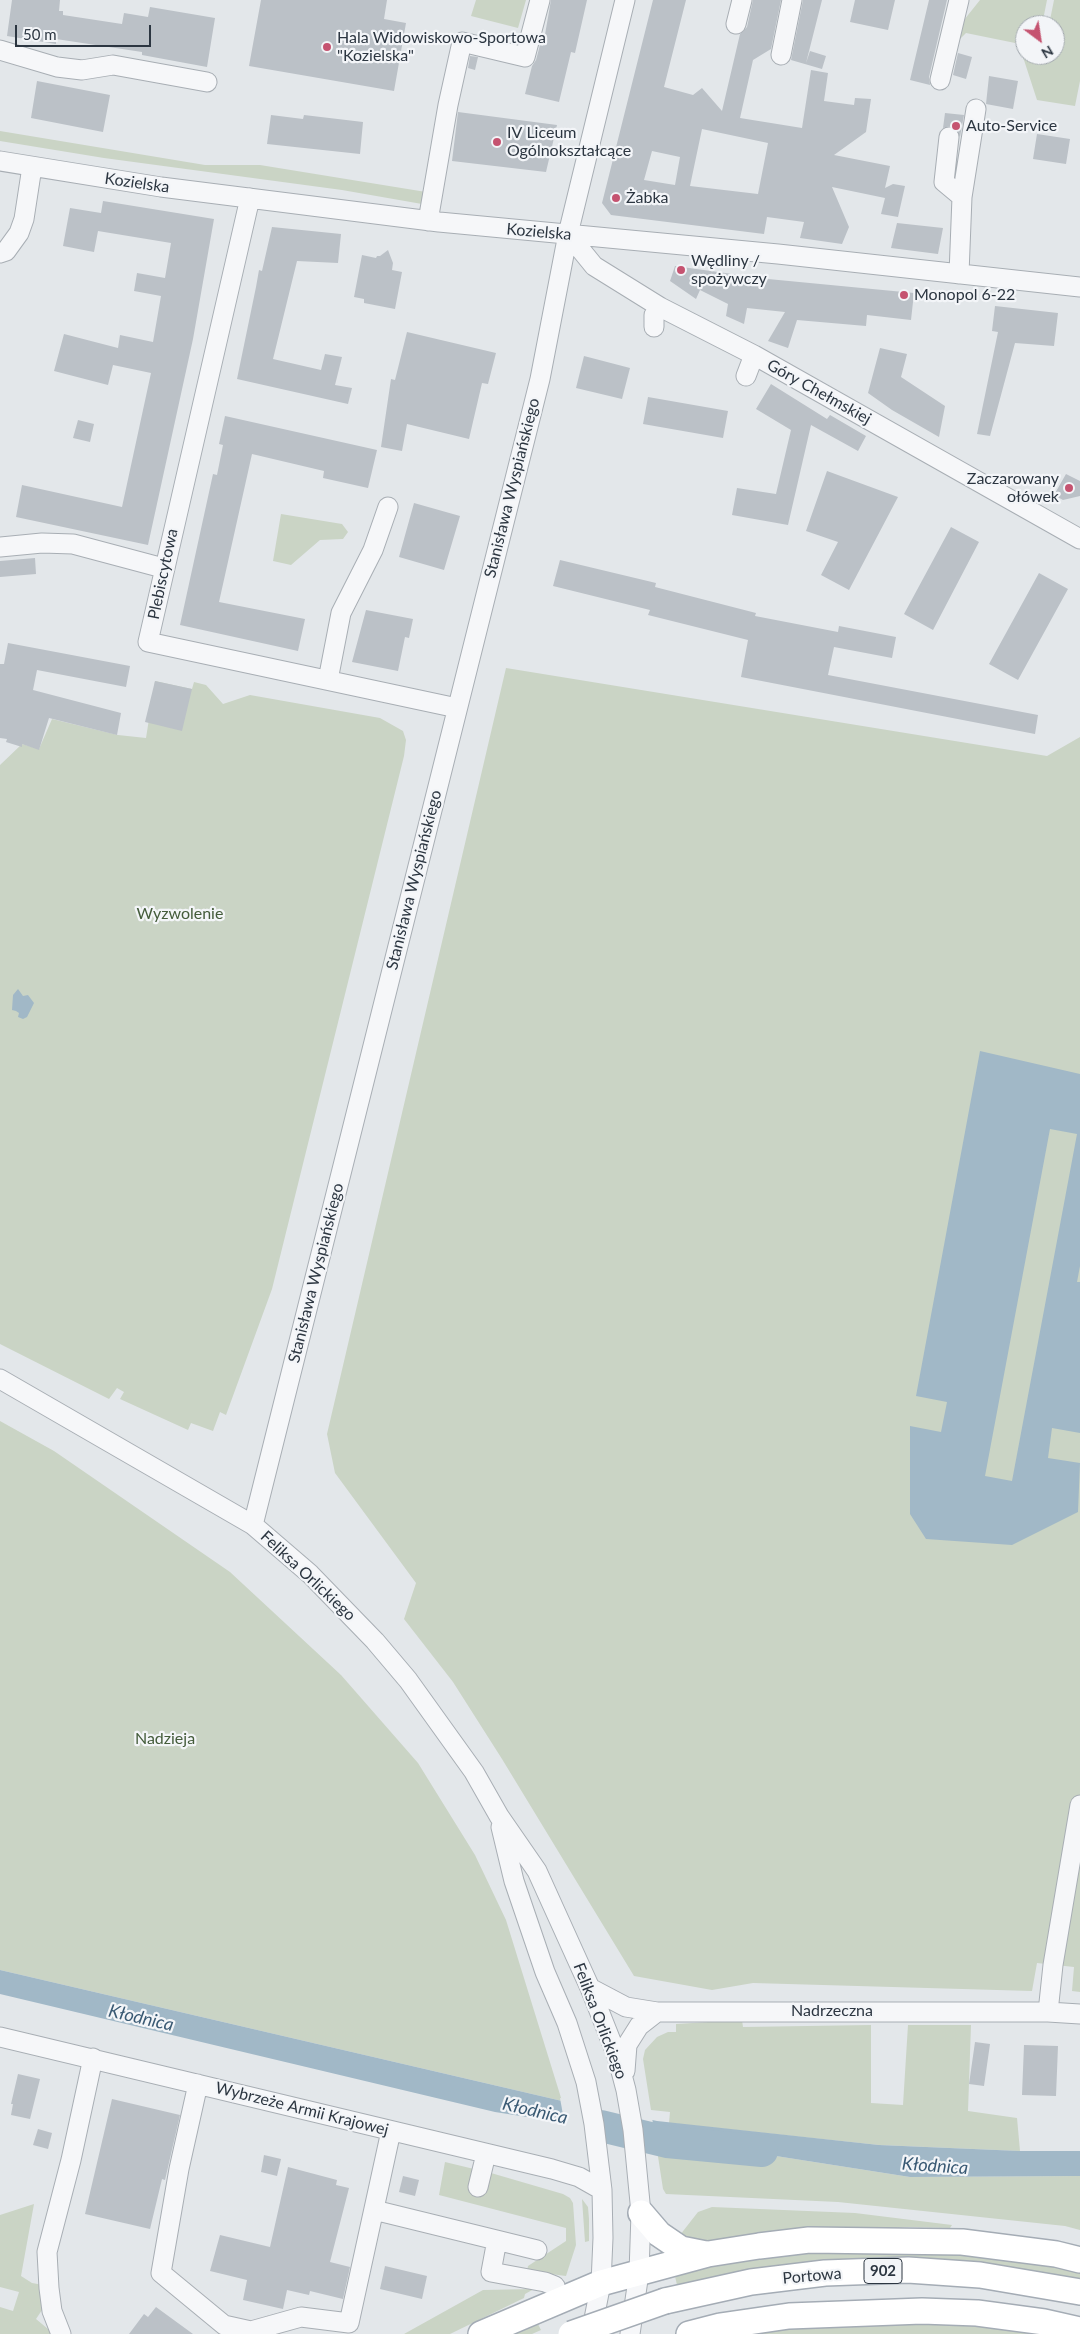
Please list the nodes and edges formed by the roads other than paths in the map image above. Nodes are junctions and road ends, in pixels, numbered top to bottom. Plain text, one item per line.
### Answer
1 (540, 0) edge
2 (625, 0) edge
3 (742, 0) edge
4 (792, 0) edge
5 (959, 0) edge
6 (736, 24) dead end
7 (0, 50) edge
8 (780, 55) dead end
9 (940, 80) dead end
10 (207, 82) dead end
11 (976, 109) dead end
12 (949, 137) dead end
13 (0, 161) edge
14 (32, 167) junction
15 (962, 197) junction
16 (250, 198) junction
17 (428, 221) junction
18 (568, 234) junction
19 (0, 253) edge
20 (959, 274) junction
21 (1080, 287) edge
22 (660, 306) junction
23 (654, 327) dead end
24 (754, 355) junction
25 (746, 376) dead end
26 (388, 507) dead end
27 (1080, 539) edge
28 (0, 547) edge
29 (163, 568) junction
30 (328, 680) junction
31 (457, 708) junction
32 (0, 1379) edge
33 (253, 1525) junction
34 (1080, 1805) edge
35 (498, 1816) junction
36 (590, 1988) junction
37 (657, 2012) junction
38 (1048, 2012) junction
39 (1080, 2014) edge
40 (0, 2037) edge
41 (93, 2058) junction
42 (198, 2084) junction
43 (626, 2090) junction
44 (391, 2131) junction
45 (486, 2154) junction
46 (478, 2186) dead end
47 (602, 2190) junction
48 (374, 2210) junction
49 (641, 2213) junction
50 (497, 2240) junction
51 (537, 2250) dead end
52 (708, 2254) junction
53 (1080, 2260) edge
54 (639, 2273) junction
55 (601, 2283) junction
56 (555, 2286) dead end
57 (1080, 2292) edge
58 (1080, 2330) edge
59 (61, 2334) edge
60 (481, 2334) edge
61 (571, 2334) edge
62 (591, 2334) edge
63 (630, 2334) edge
64 (688, 2334) edge

1 - 17 street
2 - 18 street, Stanisława Wyspiańskiego
3 - 6 street
4 - 8 street
5 - 9 street
7 - 10 street
11 - 15 street
12 - 15 street
13 - 14 street, Kozielska
14 - 16 street, Kozielska
14 - 19 street
15 - 20 street
16 - 17 street, Kozielska
16 - 29 street, Plebiscytowa
17 - 18 street, Kozielska
18 - 20 street, Kozielska
18 - 22 street, Góry Chełmskiej
18 - 31 street, Stanisława Wyspiańskiego
20 - 21 street, Kozielska
22 - 23 street
22 - 24 street, Góry Chełmskiej
24 - 25 street
24 - 27 street, Góry Chełmskiej
26 - 30 street
28 - 29 street
29 - 30 street, Plebiscytowa
30 - 31 street, Plebiscytowa
31 - 33 street, Stanisława Wyspiańskiego
32 - 33 street, Feliksa Orlickiego
33 - 35 street, Feliksa Orlickiego
34 - 38 street
35 - 36 street, Feliksa Orlickiego
35 - 47 street, Feliksa Orlickiego
36 - 37 street, Nadrzeczna
36 - 43 street, Feliksa Orlickiego
37 - 38 street, Nadrzeczna
37 - 43 street
38 - 39 street, Nadrzeczna
40 - 41 street, Wybrzeże Armii Krajowej
41 - 42 street, Wybrzeże Armii Krajowej
41 - 59 street
42 - 44 street, Wybrzeże Armii Krajowej
42 - 48 street
43 - 49 street, Feliksa Orlickiego
44 - 45 street, Wybrzeże Armii Krajowej
44 - 48 street
45 - 46 street
45 - 47 street, Wybrzeże Armii Krajowej
47 - 55 street, Feliksa Orlickiego
48 - 50 street
49 - 52 main road
49 - 54 street, Feliksa Orlickiego
50 - 51 street
50 - 56 street
52 - 53 main road
52 - 54 main road
54 - 55 main road
54 - 63 street, Feliksa Orlickiego
55 - 60 main road
55 - 62 street, Feliksa Orlickiego
57 - 61 main road, Portowa / 902, bridge
58 - 64 main road

